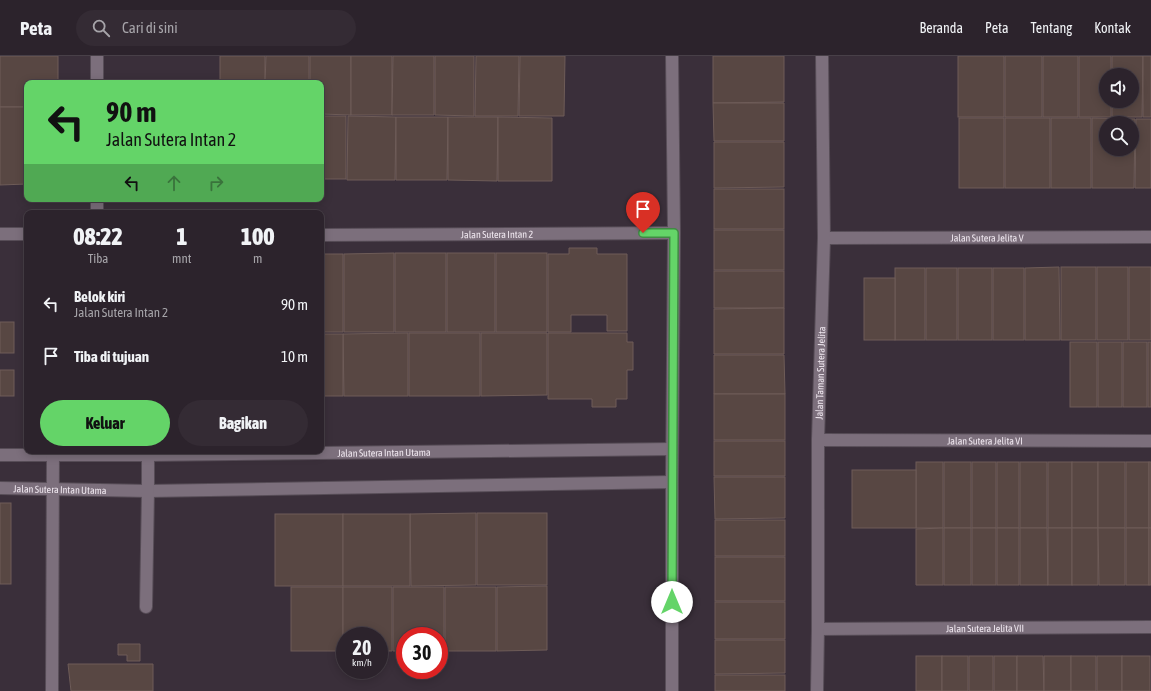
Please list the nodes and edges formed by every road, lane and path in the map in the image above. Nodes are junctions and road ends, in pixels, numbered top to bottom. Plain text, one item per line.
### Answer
1 (97, 56) edge
2 (672, 56) edge
3 (822, 56) edge
4 (97, 80) edge
5 (674, 233) junction
6 (0, 234) edge
7 (24, 234) edge
8 (324, 234) edge
9 (1151, 237) edge
10 (824, 238) junction
11 (818, 440) junction
12 (1151, 441) edge
13 (672, 448) junction
14 (324, 451) edge
15 (26, 454) edge
16 (53, 454) edge
17 (148, 454) edge
18 (0, 455) edge
19 (672, 482) junction
20 (0, 488) edge
21 (53, 489) junction
22 (148, 491) junction
23 (146, 607) dead end
24 (1151, 627) edge
25 (818, 629) junction
26 (52, 691) edge
27 (672, 691) edge
28 (817, 691) edge

1 - 4 street
2 - 5 street
3 - 10 street, Jalan Taman Sutera Jelita
5 - 8 street, Jalan Sutera Intan 2
5 - 13 street
6 - 7 street
9 - 10 street, Jalan Sutera Jelita V
10 - 11 street, Jalan Taman Sutera Jelita
11 - 12 street, Jalan Sutera Jelita VI
11 - 25 street, Jalan Taman Sutera Jelita
13 - 14 street, Jalan Sutera Intan Utama
13 - 19 street
15 - 18 street, Jalan Sutera Intan Utama
16 - 21 street
17 - 22 street
19 - 22 street, Jalan Sutera Intan Utama
19 - 27 street
20 - 21 street, Jalan Sutera Intan Utama
21 - 22 street, Jalan Sutera Intan Utama
21 - 26 street
22 - 23 street
24 - 25 street, Jalan Sutera Jelita VII
25 - 28 street, Jalan Taman Sutera Jelita

